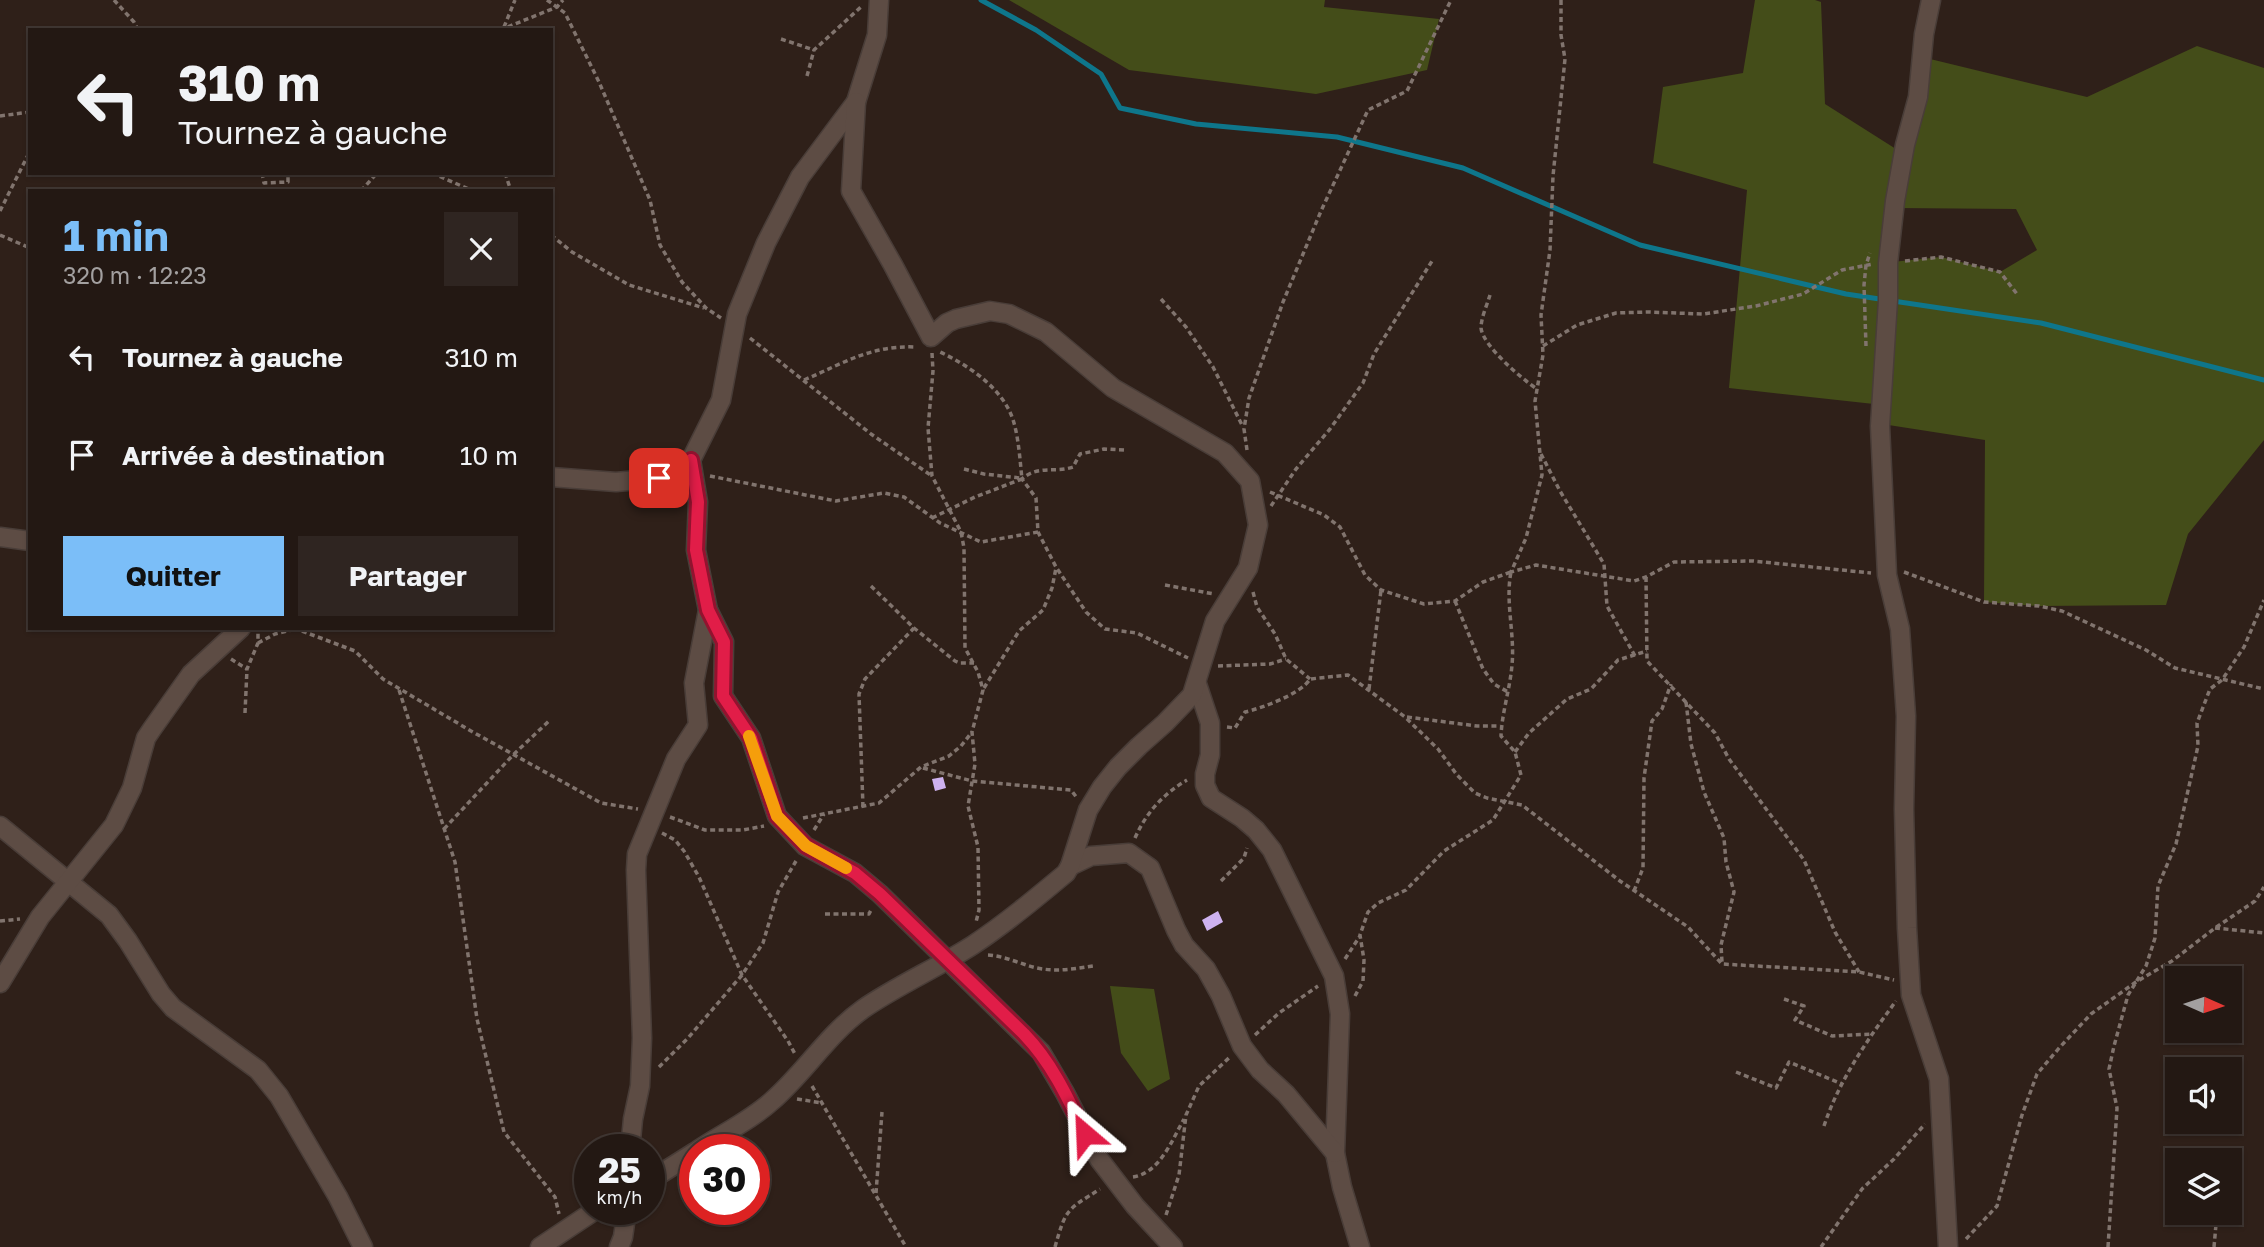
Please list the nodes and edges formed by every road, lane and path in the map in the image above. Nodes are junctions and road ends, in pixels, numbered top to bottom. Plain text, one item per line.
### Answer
1 (114, 0) edge
2 (515, 0) edge
3 (547, 0) edge
4 (563, 0) edge
5 (1451, 0) edge
6 (1561, 0) edge
7 (1931, 0) edge
8 (872, 2) edge
9 (557, 7) junction
10 (137, 28) edge
11 (502, 28) edge
12 (504, 28) edge
13 (781, 39) dead end
14 (814, 50) junction
15 (807, 76) dead end
16 (856, 102) junction
17 (28, 111) edge
18 (0, 116) edge
19 (28, 155) edge
20 (262, 175) edge
21 (288, 175) edge
22 (375, 175) edge
23 (437, 175) edge
24 (363, 189) edge
25 (468, 189) edge
26 (0, 211) edge
27 (0, 235) edge
28 (553, 237) edge
29 (28, 247) edge
30 (1432, 261) dead end
31 (1888, 263) junction
32 (2017, 294) dead end
33 (1490, 295) dead end
34 (1161, 299) dead end
35 (706, 308) junction
36 (734, 326) junction
37 (931, 342) junction
38 (1543, 346) junction
39 (804, 380) junction
40 (1537, 389) junction
41 (1244, 429) junction
42 (1124, 450) dead end
43 (1540, 453) junction
44 (692, 467) junction
45 (964, 469) dead end
46 (932, 476) junction
47 (553, 477) edge
48 (1022, 479) junction
49 (1250, 481) junction
50 (1277, 496) junction
51 (949, 509) junction
52 (932, 518) junction
53 (1258, 525) junction
54 (1038, 531) junction
55 (961, 532) junction
56 (0, 537) edge
57 (28, 541) edge
58 (1056, 567) junction
59 (1248, 568) junction
60 (1887, 570) junction
61 (1511, 572) junction
62 (1605, 575) junction
63 (1646, 577) junction
64 (1165, 585) dead end
65 (871, 586) dead end
66 (1381, 590) junction
67 (1230, 597) junction
68 (2264, 600) edge
69 (1455, 601) junction
70 (708, 610) junction
71 (914, 628) junction
72 (239, 630) edge
73 (257, 630) edge
74 (291, 630) edge
75 (298, 630) edge
76 (315, 630) edge
77 (319, 638) junction
78 (258, 643) junction
79 (1647, 651) junction
80 (1635, 656) junction
81 (1286, 659) junction
82 (974, 663) junction
83 (1199, 675) junction
84 (1310, 679) junction
85 (2221, 680) junction
86 (1671, 684) junction
87 (399, 688) junction
88 (1369, 689) junction
89 (2264, 689) edge
90 (983, 690) junction
91 (1508, 692) junction
92 (1685, 701) junction
93 (245, 713) dead end
94 (1405, 717) junction
95 (549, 720) dead end
96 (1210, 723) junction
97 (1501, 726) junction
98 (972, 732) junction
99 (1515, 752) junction
100 (513, 755) junction
101 (921, 767) junction
102 (1206, 770) junction
103 (972, 781) junction
104 (1506, 802) junction
105 (863, 807) junction
106 (1088, 810) junction
107 (824, 814) junction
108 (650, 819) junction
109 (783, 822) junction
110 (0, 826) edge
111 (444, 829) junction
112 (1256, 830) junction
113 (806, 846) junction
114 (1129, 853) junction
115 (1070, 866) junction
116 (1221, 881) dead end
117 (68, 882) junction
118 (2264, 887) edge
119 (1634, 891) junction
120 (880, 894) junction
121 (825, 914) dead end
122 (2215, 928) junction
123 (2264, 933) edge
124 (1360, 935) junction
125 (976, 950) junction
126 (948, 959) junction
127 (1722, 964) junction
128 (1093, 966) dead end
129 (1859, 972) junction
130 (742, 975) junction
131 (1335, 976) junction
132 (2136, 982) junction
133 (0, 983) edge
134 (1911, 995) junction
135 (1784, 999) dead end
136 (1340, 1014) junction
137 (1872, 1034) junction
138 (1242, 1046) junction
139 (802, 1070) junction
140 (1736, 1072) dead end
141 (1842, 1084) junction
142 (640, 1086) junction
143 (1940, 1102) junction
144 (881, 1112) dead end
145 (1824, 1126) dead end
146 (631, 1134) edge
147 (726, 1134) edge
148 (1335, 1153) junction
149 (876, 1195) junction
150 (574, 1224) edge
151 (625, 1225) edge
152 (2216, 1225) edge
153 (564, 1231) junction
154 (1166, 1241) edge
155 (363, 1247) edge
156 (540, 1247) edge
157 (619, 1247) edge
158 (906, 1247) edge
159 (1360, 1247) edge
160 (1821, 1247) edge
161 (1948, 1247) edge
162 (1959, 1247) edge
163 (2108, 1247) edge
164 (2214, 1247) edge

1 - 10 path
2 - 11 path
3 - 9 path
4 - 9 path
5 - 41 path
6 - 38 path
7 - 31 street
8 - 14 path
8 - 16 street
9 - 12 path
9 - 35 path
13 - 14 path
14 - 15 path
16 - 36 street
16 - 37 street
17 - 18 path
19 - 26 path
20 - 21 path
22 - 24 path
23 - 25 path
27 - 29 path
28 - 35 path
30 - 50 path
31 - 32 path
31 - 38 path
31 - 60 street
33 - 40 path
34 - 41 path
35 - 36 path
36 - 39 path
36 - 44 street
37 - 39 path
37 - 46 path
37 - 48 path
37 - 49 street
38 - 40 path
39 - 46 path
40 - 43 path
41 - 49 path
42 - 48 path
43 - 61 path
43 - 62 path
44 - 47 street
44 - 52 path
44 - 70 street
45 - 48 path
46 - 51 path
48 - 51 path
48 - 54 path
49 - 50 path
49 - 53 street
50 - 53 path
50 - 66 path
51 - 52 path
51 - 55 path
52 - 55 path
53 - 59 street
54 - 55 path
54 - 58 path
55 - 82 path
56 - 57 street
58 - 83 path
58 - 90 path
59 - 67 street
59 - 81 path
60 - 63 path
60 - 85 path
60 - 134 street
61 - 62 path
61 - 69 path
61 - 91 path
62 - 63 path
62 - 80 path
63 - 79 path
64 - 67 path
65 - 71 path
66 - 69 path
66 - 88 path
67 - 83 street
68 - 85 path
69 - 91 path
70 - 108 street
70 - 109 street
71 - 82 path
71 - 105 path
72 - 117 street
73 - 78 path
74 - 78 path
75 - 77 path
76 - 77 path
77 - 87 path
78 - 93 path
79 - 80 path
79 - 86 path
80 - 99 path
81 - 83 path
81 - 84 path
82 - 90 path
83 - 96 street
83 - 106 street
84 - 88 path
84 - 96 path
85 - 89 path
85 - 132 path
86 - 92 path
86 - 119 path
87 - 100 path
87 - 111 path
88 - 94 path
90 - 98 path
91 - 97 path
92 - 127 path
92 - 129 path
94 - 97 path
94 - 104 path
95 - 100 path
96 - 102 street
97 - 99 path
98 - 101 path
98 - 103 path
99 - 104 path
100 - 108 path
100 - 111 path
101 - 103 path
101 - 105 path
102 - 112 street
102 - 114 path
103 - 106 path
103 - 125 path
104 - 119 path
104 - 124 path
105 - 107 path
106 - 115 street
107 - 109 path
107 - 113 path
108 - 109 path
108 - 130 path
108 - 142 street
109 - 113 street
110 - 117 street
111 - 153 path
112 - 116 path
112 - 131 street
113 - 120 street
113 - 130 path
114 - 115 street
114 - 138 street
115 - 125 street
117 - 133 street
117 - 155 street
118 - 122 path
119 - 127 path
120 - 121 path
120 - 126 street
122 - 123 path
122 - 132 path
124 - 131 path
124 - 136 path
125 - 126 street
125 - 128 path
126 - 139 street
126 - 154 street
127 - 129 path
129 - 134 path
130 - 139 path
130 - 142 path
131 - 136 street
131 - 138 path
132 - 162 path
132 - 163 path
134 - 137 path
134 - 143 street
135 - 137 path
136 - 148 street
137 - 141 path
138 - 148 street
138 - 154 path
139 - 147 street
139 - 149 path
140 - 141 path
141 - 145 path
142 - 146 street
143 - 160 path
143 - 161 street
144 - 149 path
148 - 159 street
149 - 158 path
150 - 153 street
151 - 157 street
152 - 164 path
153 - 156 street

